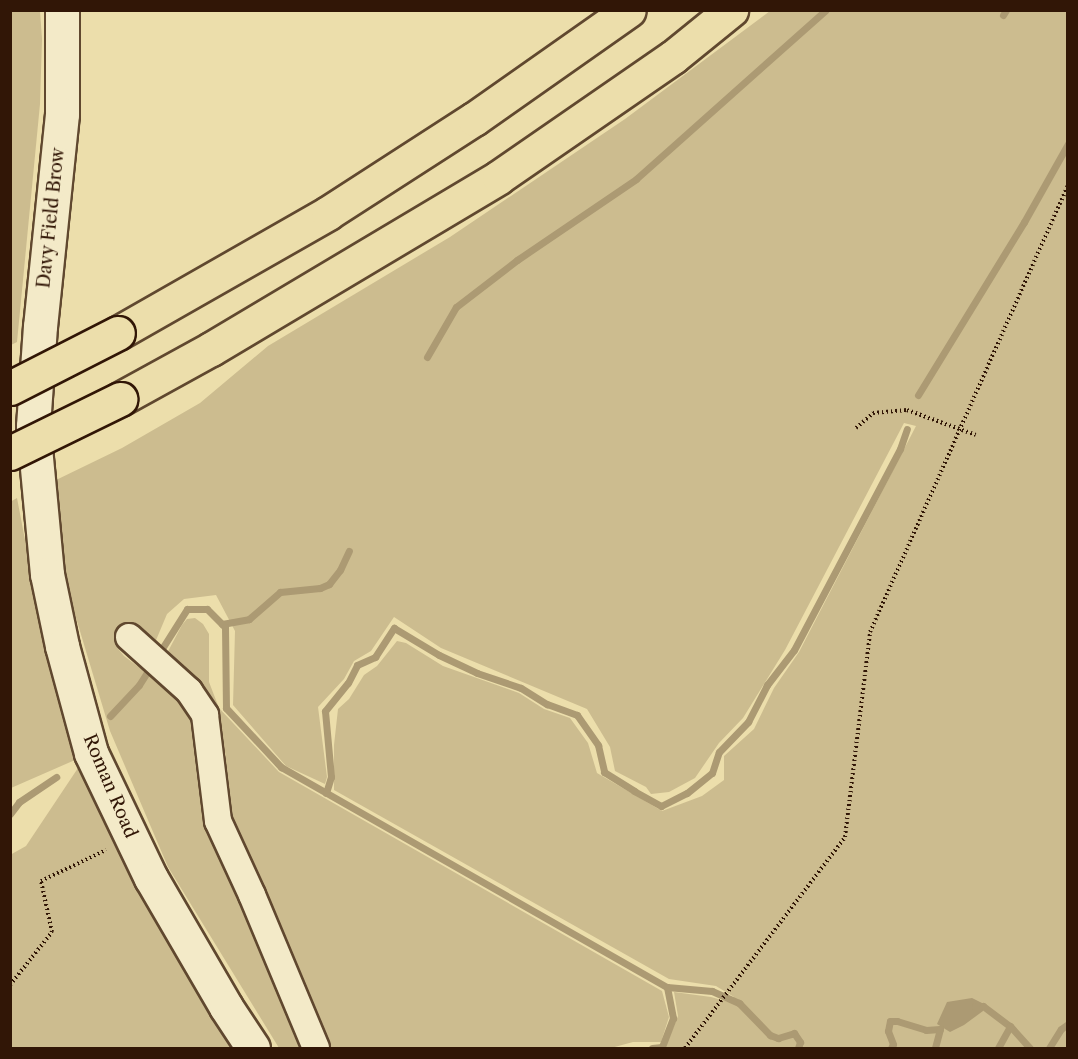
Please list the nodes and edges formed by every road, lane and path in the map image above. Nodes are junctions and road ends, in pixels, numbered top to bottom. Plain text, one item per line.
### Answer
1 (63, 10) edge
2 (628, 10) edge
3 (731, 10) edge
4 (1068, 186) edge
5 (10, 388) edge
6 (33, 426) joint
7 (856, 428) dead end
8 (976, 435) dead end
9 (10, 453) edge
10 (129, 637) dead end
11 (132, 839) junction
12 (10, 985) edge
13 (253, 1048) edge
14 (316, 1048) edge
15 (685, 1048) edge

1 - 6 street, Davy Field Brow
2 - 5 highway, bridge
3 - 9 highway, bridge
4 - 15 path
6 - 11 street, Roman Road
7 - 8 path
10 - 14 street
11 - 12 path
11 - 13 street, Roman Road

